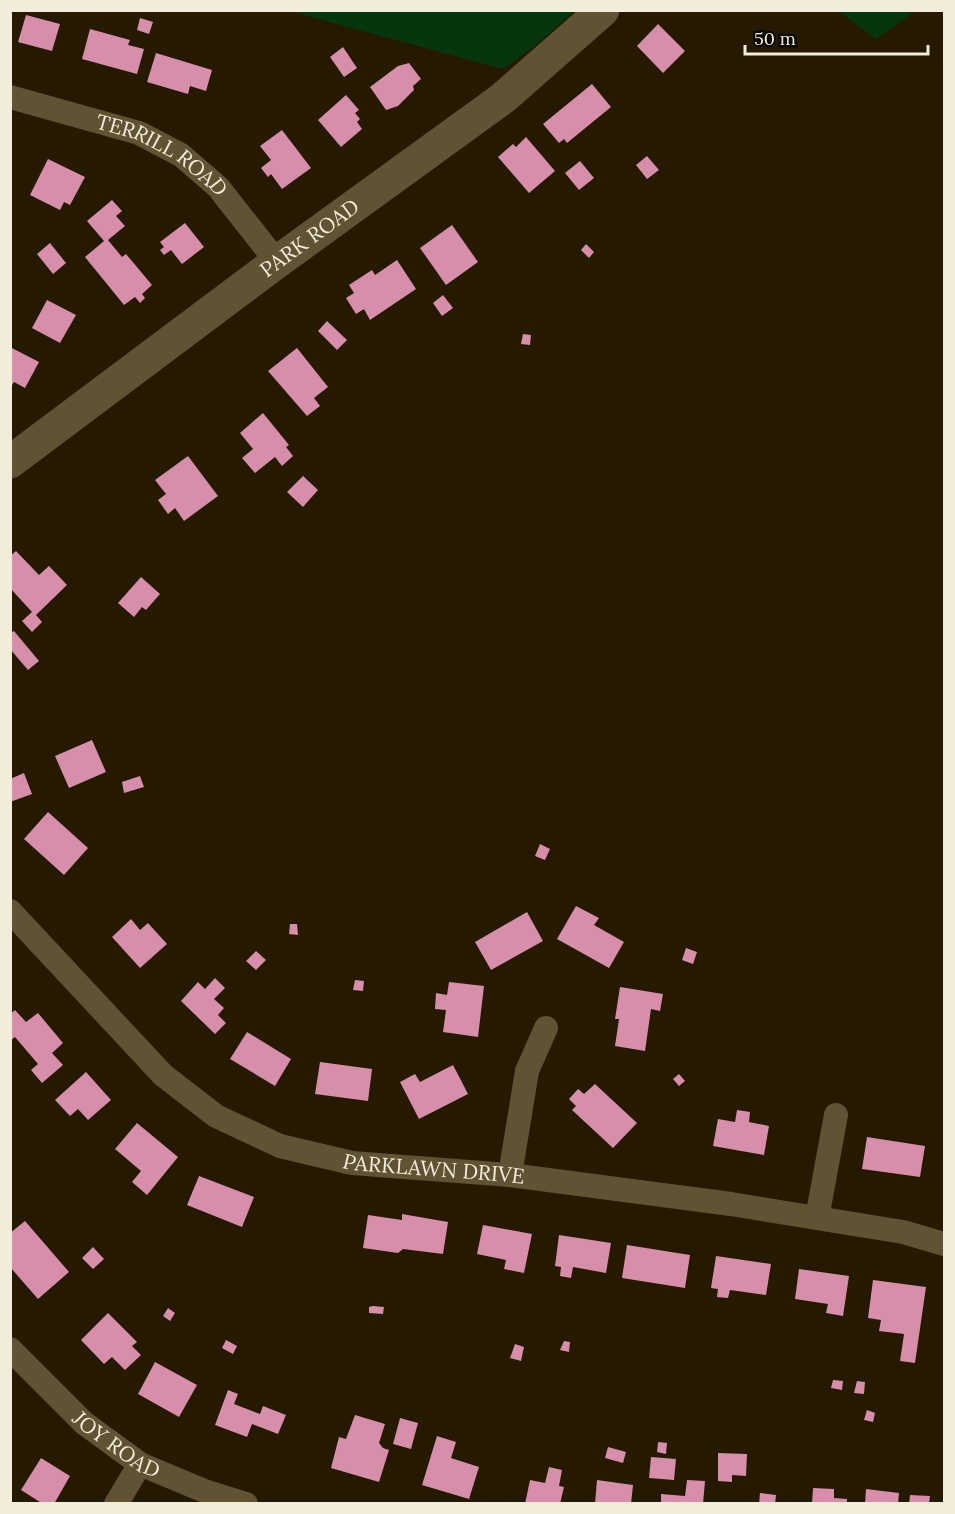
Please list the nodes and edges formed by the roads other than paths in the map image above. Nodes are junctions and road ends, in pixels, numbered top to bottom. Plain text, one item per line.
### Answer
1 (603, 10) edge
2 (10, 97) edge
3 (277, 262) junction
4 (10, 462) edge
5 (10, 911) edge
6 (546, 1028) dead end
7 (836, 1115) dead end
8 (510, 1175) junction
9 (817, 1218) junction
10 (945, 1244) edge
11 (10, 1349) edge
12 (140, 1464) junction
13 (116, 1503) edge
14 (246, 1503) edge

1 - 3 main road, PARK ROAD
2 - 3 street, TERRILL ROAD
3 - 4 main road, PARK ROAD
5 - 8 street, PARKLAWN DRIVE
6 - 8 street
7 - 9 street
8 - 9 street, PARKLAWN DRIVE
9 - 10 street, PARKLAWN DRIVE
11 - 12 street, JOY ROAD
12 - 13 street
12 - 14 street, JOY ROAD

